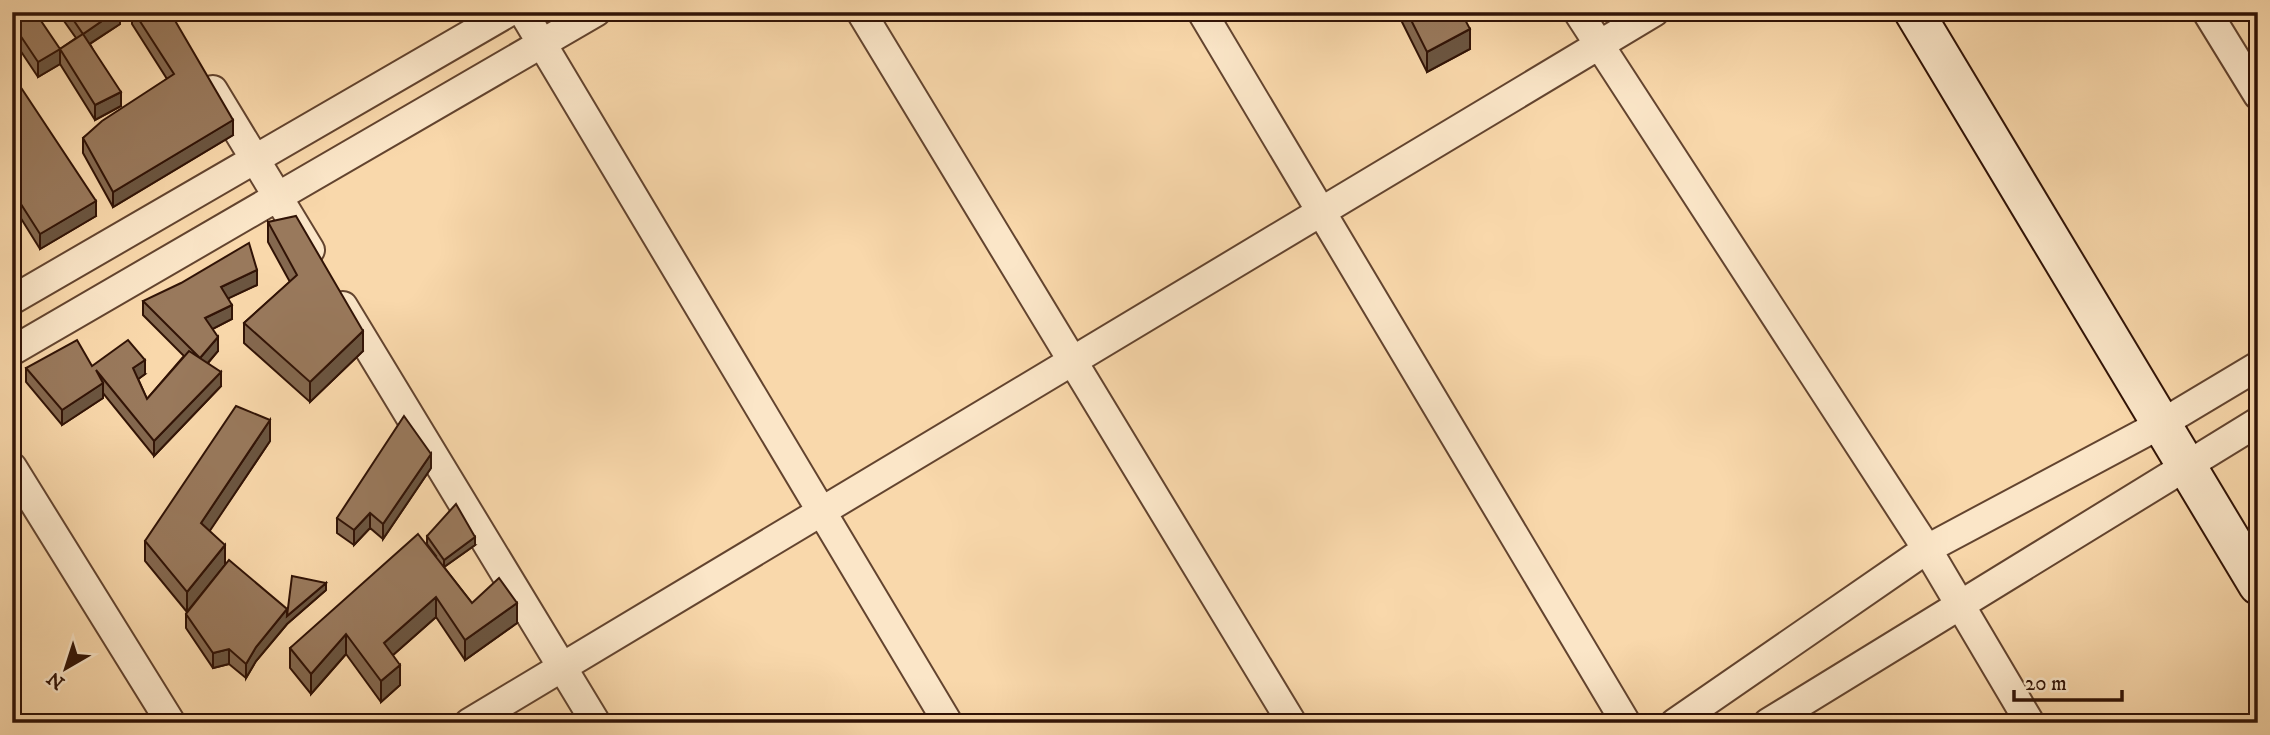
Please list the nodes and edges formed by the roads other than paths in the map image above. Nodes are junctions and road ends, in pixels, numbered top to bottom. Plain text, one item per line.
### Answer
1 (509, 12) edge
2 (523, 12) edge
3 (596, 12) edge
4 (861, 12) edge
5 (1202, 12) edge
6 (1578, 12) edge
7 (1654, 12) edge
8 (1914, 12) edge
9 (2207, 12) edge
10 (542, 44) junction
11 (1599, 45) junction
12 (200, 69) edge
13 (2258, 95) edge
14 (255, 159) junction
15 (278, 197) junction
16 (1321, 212) junction
17 (12, 300) edge
18 (12, 351) edge
19 (1073, 361) junction
20 (2258, 366) edge
21 (2258, 422) edge
22 (2161, 424) junction
23 (2187, 466) junction
24 (15, 479) edge
25 (821, 512) junction
26 (1927, 549) junction
27 (2258, 584) edge
28 (1959, 605) junction
29 (562, 667) junction
30 (171, 723) edge
31 (470, 723) edge
32 (596, 723) edge
33 (948, 723) edge
34 (1292, 723) edge
35 (1626, 723) edge
36 (1675, 723) edge
37 (1768, 723) edge
38 (2030, 723) edge

1 - 14 street
2 - 10 street
3 - 10 street
4 - 19 street
5 - 16 street
6 - 11 street
7 - 11 street
8 - 22 street
9 - 13 street
10 - 15 street
10 - 25 street
11 - 16 street
11 - 26 street
12 - 14 street
14 - 15 street
14 - 17 street
15 - 18 street
15 - 29 street
16 - 19 street
16 - 35 street
19 - 25 street
19 - 34 street
20 - 22 street
21 - 23 street
22 - 23 street
22 - 26 street
23 - 27 street
23 - 28 street
24 - 30 street
25 - 29 street
25 - 33 street
26 - 28 street
26 - 36 street
28 - 37 street
28 - 38 street
29 - 31 street
29 - 32 street

